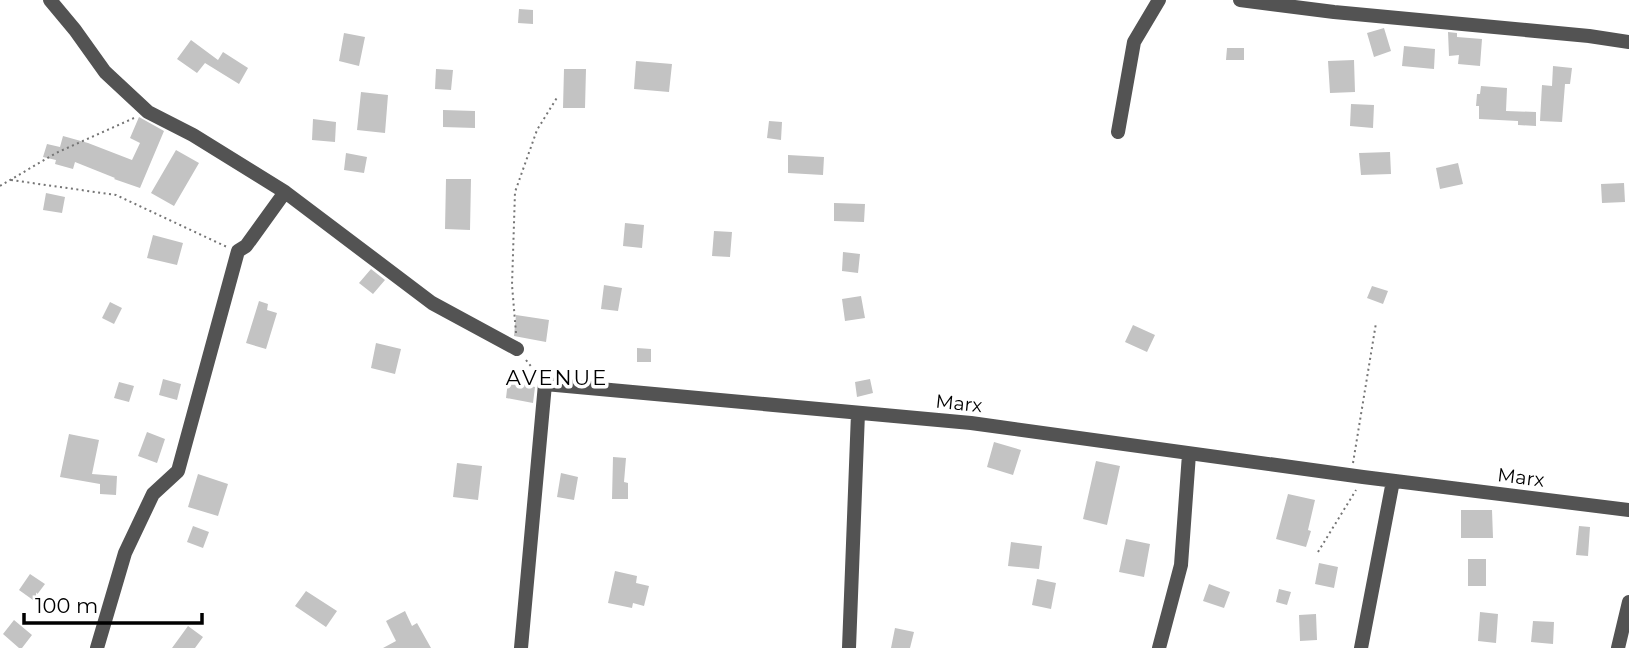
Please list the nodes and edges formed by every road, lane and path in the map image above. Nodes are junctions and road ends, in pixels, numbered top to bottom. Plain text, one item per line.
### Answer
1 (50, 0) edge
2 (1159, 0) edge
3 (1240, 0) edge
4 (1629, 41) edge
5 (558, 96) dead end
6 (148, 112) junction
7 (1118, 132) dead end
8 (11, 180) junction
9 (0, 186) edge
10 (285, 192) junction
11 (238, 251) junction
12 (1377, 323) dead end
13 (517, 349) junction
14 (545, 384) junction
15 (858, 413) junction
16 (1189, 454) junction
17 (1357, 476) junction
18 (1394, 481) junction
19 (1629, 510) edge
20 (1318, 552) dead end
21 (1629, 603) edge
22 (97, 648) edge
23 (521, 648) edge
24 (849, 648) edge
25 (1159, 648) edge
26 (1360, 648) edge
27 (1618, 648) edge

1 - 6 street
2 - 7 street
3 - 4 street
5 - 13 path
6 - 8 path
6 - 10 street
8 - 9 path
8 - 11 path
10 - 11 street
10 - 13 street
11 - 22 street
12 - 17 path
13 - 14 path
14 - 15 street, Marx
14 - 23 street
15 - 16 street, Marx
15 - 24 street
16 - 17 street, Marx
16 - 25 street
17 - 18 street, Marx
17 - 20 path
18 - 19 street, Marx
18 - 26 street
21 - 27 street

